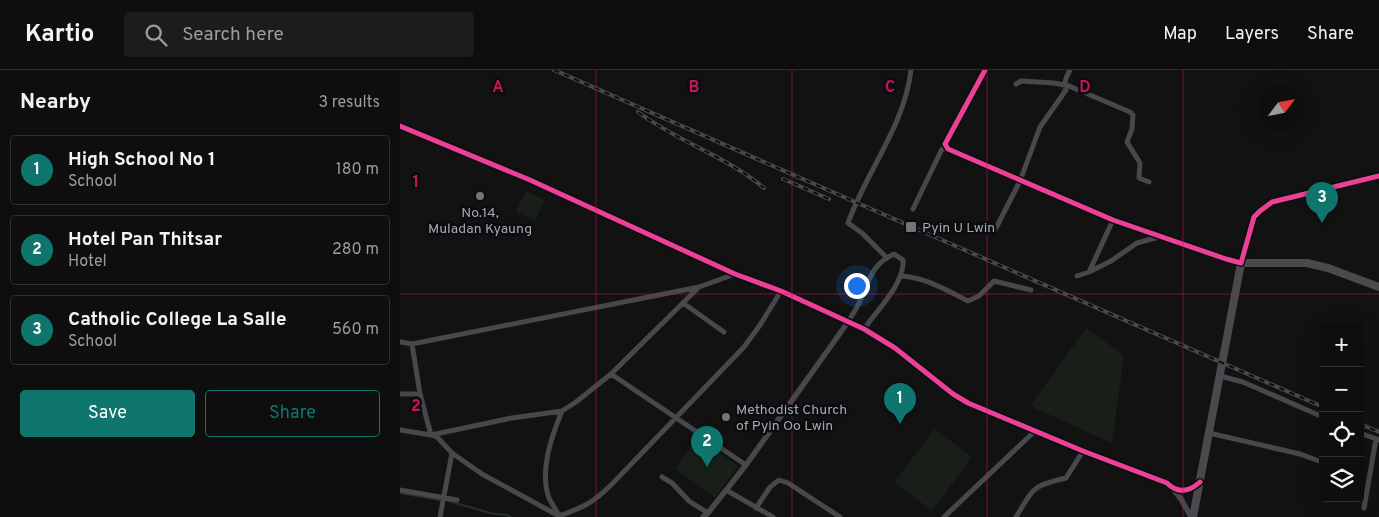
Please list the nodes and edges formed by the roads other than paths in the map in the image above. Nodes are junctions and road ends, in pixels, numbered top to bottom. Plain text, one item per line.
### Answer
1 (911, 70) edge
2 (984, 70) edge
3 (1070, 70) edge
4 (1016, 84) dead end
5 (1064, 85) junction
6 (400, 126) edge
7 (948, 149) junction
8 (1379, 176) edge
9 (1020, 180) junction
10 (1149, 182) dead end
11 (913, 209) dead end
12 (1113, 220) junction
13 (994, 230) dead end
14 (1160, 237) junction
15 (887, 258) junction
16 (1241, 262) junction
17 (1089, 272) junction
18 (735, 274) junction
19 (900, 276) junction
20 (1077, 276) dead end
21 (699, 287) junction
22 (1379, 287) edge
23 (1031, 290) dead end
24 (781, 291) junction
25 (683, 303) junction
26 (848, 322) junction
27 (864, 329) junction
28 (724, 332) dead end
29 (400, 342) edge
30 (412, 344) junction
31 (611, 374) junction
32 (1220, 376) junction
33 (400, 394) edge
34 (420, 394) junction
35 (562, 411) junction
36 (1319, 415) edge
37 (676, 418) junction
38 (400, 430) edge
39 (1036, 430) junction
40 (1208, 433) junction
41 (1364, 434) edge
42 (431, 435) junction
43 (1377, 439) edge
44 (1083, 451) junction
45 (452, 453) junction
46 (1319, 461) edge
47 (746, 465) junction
48 (662, 477) dead end
49 (1200, 482) junction
50 (1173, 489) junction
51 (400, 490) edge
52 (726, 490) junction
53 (443, 498) junction
54 (457, 500) dead end
55 (756, 508) junction
56 (1364, 508) dead end
57 (706, 515) edge
58 (440, 517) edge
59 (560, 517) edge
60 (773, 517) edge
61 (840, 517) edge
62 (944, 517) edge
63 (1016, 517) edge
64 (1192, 517) edge

1 - 15 street
2 - 7 street
3 - 5 street
4 - 5 street
5 - 9 street
5 - 10 street
6 - 18 street
7 - 9 street
7 - 11 street
8 - 16 street
9 - 12 street
9 - 13 street
12 - 14 street
12 - 17 street
14 - 16 street
14 - 17 street
15 - 19 street
15 - 26 street
16 - 22 main road
16 - 32 main road
17 - 20 street
18 - 21 street
18 - 24 street
19 - 23 street
19 - 27 street
21 - 25 street
21 - 30 street
24 - 26 street
24 - 37 street
25 - 28 street
25 - 31 street
26 - 27 street
26 - 47 street
27 - 39 street
29 - 30 street
30 - 34 street
31 - 35 street
31 - 37 street
32 - 36 street
32 - 40 main road
33 - 34 street
34 - 42 street
35 - 42 street
35 - 59 street
37 - 47 street
37 - 59 street
38 - 42 street
39 - 44 street
39 - 62 street
40 - 46 street
40 - 49 main road
41 - 43 street
42 - 45 street
43 - 56 street
44 - 50 street
44 - 63 street
45 - 53 street
45 - 59 street
47 - 52 street
48 - 57 street
49 - 50 street
49 - 64 main road
50 - 64 street
51 - 53 street
52 - 55 street
52 - 57 street
53 - 54 street
53 - 58 street
55 - 60 street
55 - 61 street

